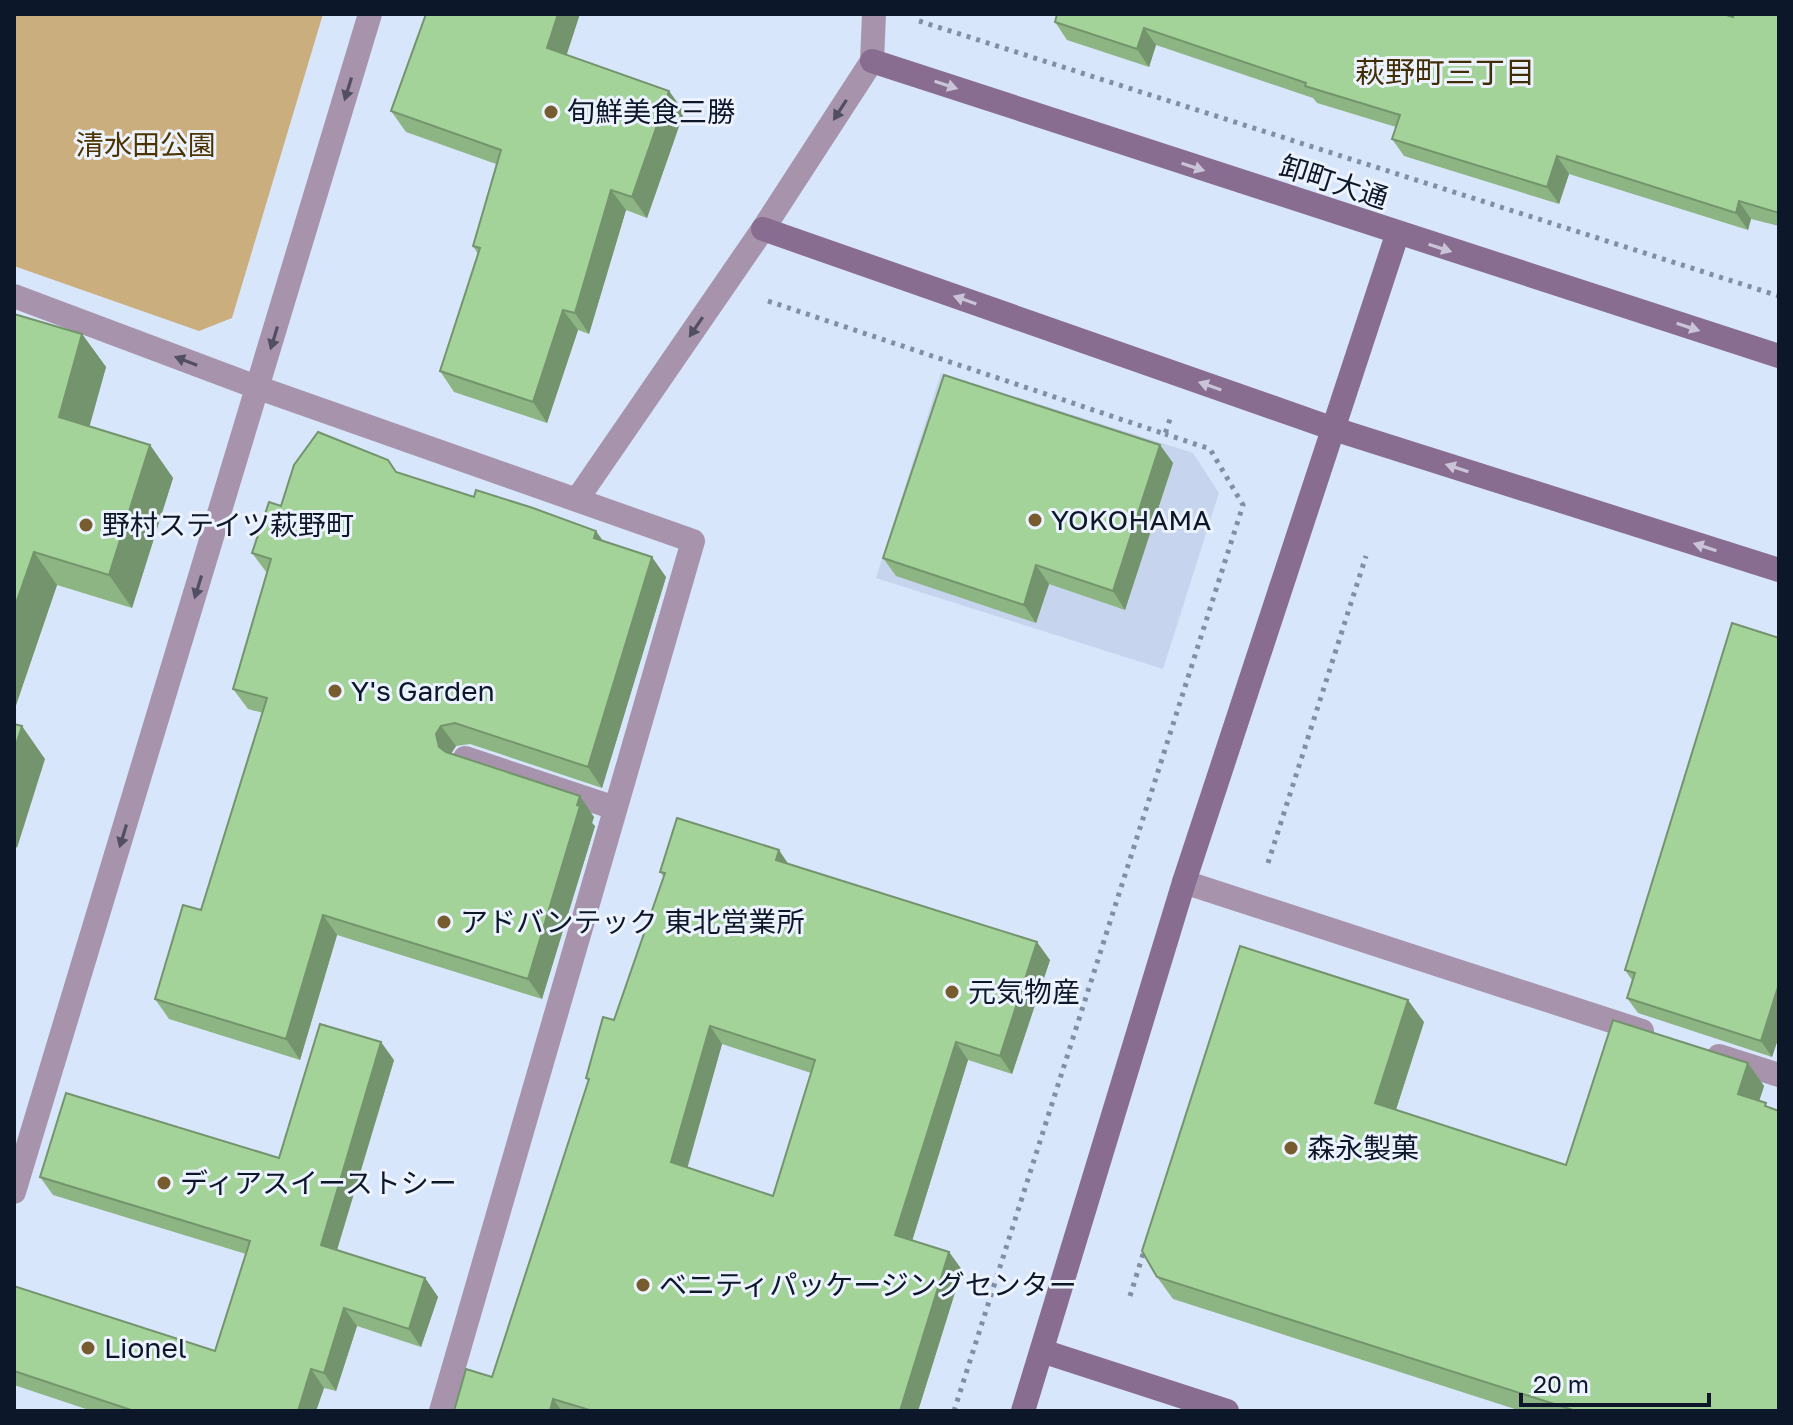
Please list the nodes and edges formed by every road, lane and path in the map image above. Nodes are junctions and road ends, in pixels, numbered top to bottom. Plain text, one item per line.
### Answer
1 (370, 14) edge
2 (874, 14) edge
3 (912, 19) dead end
4 (872, 61) junction
5 (763, 229) junction
6 (1397, 235) junction
7 (724, 287) junction
8 (14, 296) edge
9 (1779, 296) edge
10 (1779, 356) edge
11 (259, 388) junction
12 (1173, 411) dead end
13 (1334, 429) junction
14 (1165, 434) junction
15 (578, 498) junction
16 (1366, 556) dead end
17 (1779, 570) edge
18 (465, 758) edge
19 (615, 808) junction
20 (1268, 864) dead end
21 (1184, 882) junction
22 (1659, 1036) edge
23 (1689, 1046) edge
24 (1779, 1075) edge
25 (14, 1192) edge
26 (1149, 1237) edge
27 (1130, 1296) dead end
28 (1042, 1351) junction
29 (441, 1411) edge
30 (954, 1411) edge
31 (1023, 1411) edge
32 (1227, 1411) edge

1 -> 11 street
2 - 4 street
3 - 9 path
4 -> 5 street
4 -> 6 street, 卸町大通
5 - 7 street
13 -> 5 street
6 -> 10 street, 卸町大通
6 - 13 street
7 - 14 path
7 -> 15 street
11 -> 8 street
11 - 15 street
11 -> 25 street
12 - 14 path
17 -> 13 street
13 - 21 street
14 - 30 path
15 - 19 street
16 - 20 path
18 - 19 street
19 - 29 street
21 - 22 street
21 - 28 street
23 - 24 street
26 - 27 path
28 - 31 street
28 - 32 street

